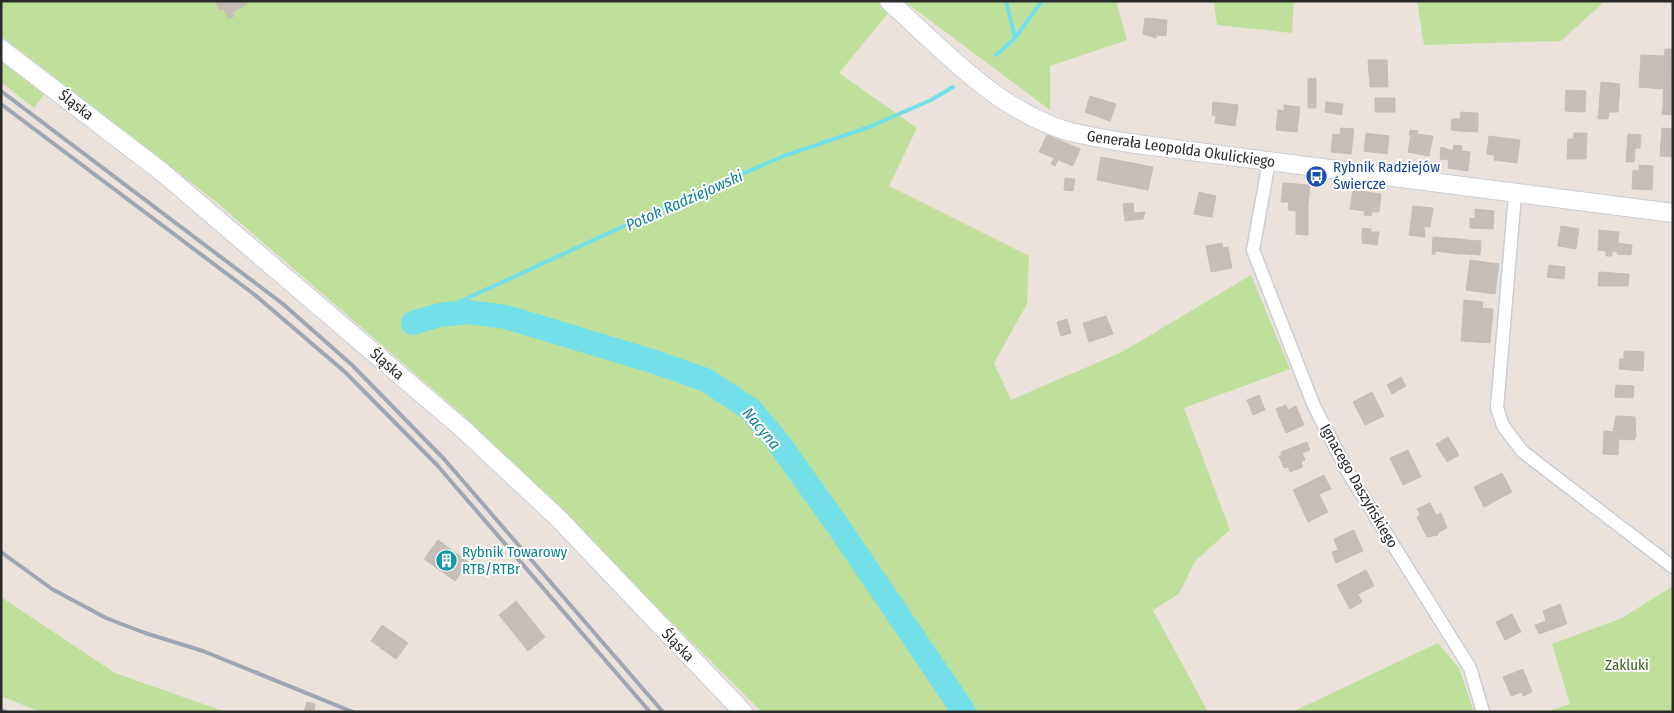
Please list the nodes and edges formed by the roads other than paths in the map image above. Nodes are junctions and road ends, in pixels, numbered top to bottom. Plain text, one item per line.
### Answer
1 (890, 1) edge
2 (1, 49) edge
3 (1269, 161) junction
4 (1515, 194) junction
5 (1673, 212) edge
6 (1673, 567) edge
7 (743, 712) edge
8 (1483, 712) edge

1 - 3 street, Generała Leopolda Okulickiego
2 - 7 street, Śląska
3 - 4 street, Generała Leopolda Okulickiego
3 - 8 street, Ignacego Daszyńskiego
4 - 5 street, Generała Leopolda Okulickiego
4 - 6 street

